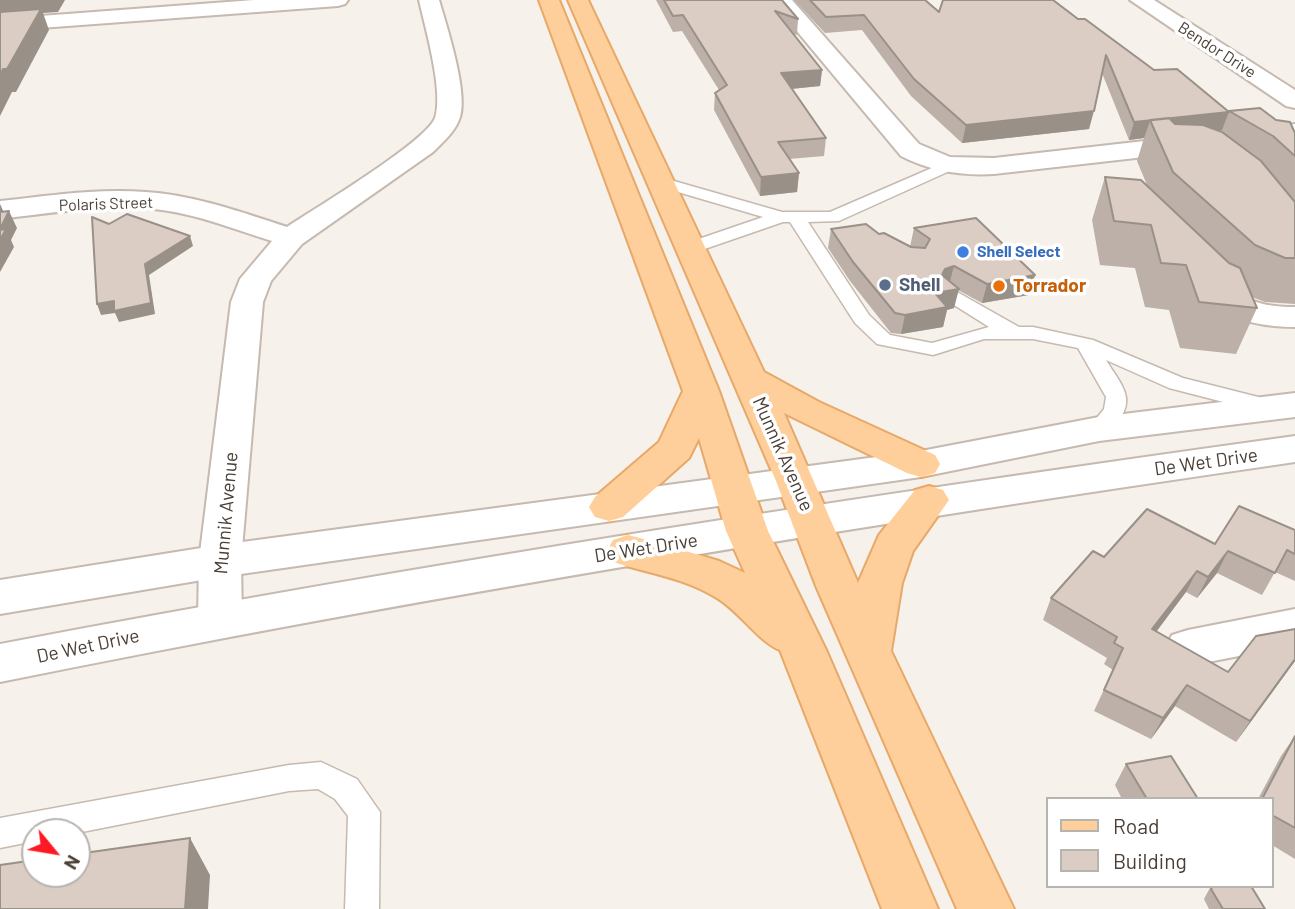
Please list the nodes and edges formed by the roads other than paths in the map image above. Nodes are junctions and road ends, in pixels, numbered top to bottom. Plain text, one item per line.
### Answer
1 (338, 0) edge
2 (429, 0) edge
3 (548, 0) edge
4 (578, 0) edge
5 (781, 0) edge
6 (1140, 0) edge
7 (1, 25) edge
8 (1295, 101) edge
9 (1295, 132) edge
10 (948, 166) junction
11 (1218, 167) edge
12 (1093, 168) junction
13 (660, 182) junction
14 (0, 210) edge
15 (832, 217) junction
16 (789, 218) junction
17 (856, 229) edge
18 (291, 238) junction
19 (690, 248) junction
20 (1195, 270) edge
21 (950, 294) edge
22 (1295, 317) edge
23 (1012, 331) junction
24 (1086, 344) junction
25 (749, 378) junction
26 (701, 391) junction
27 (1284, 406) edge
28 (1099, 429) junction
29 (1295, 449) edge
30 (925, 482) junction
31 (804, 500) junction
32 (609, 507) junction
33 (742, 511) junction
34 (628, 551) junction
35 (220, 561) junction
36 (0, 597) edge
37 (219, 619) junction
38 (1295, 627) edge
39 (1188, 648) edge
40 (868, 651) junction
41 (804, 652) junction
42 (0, 663) edge
43 (0, 833) edge
44 (362, 909) edge
45 (910, 909) edge
46 (986, 909) edge

1 - 7 street
2 - 18 street, Munnik Avenue
3 - 26 main road
4 - 13 main road, Munnik Avenue
5 - 10 street
6 - 8 street, Bendor Drive
9 - 12 street
10 - 12 street
10 - 15 lane
11 - 12 street
13 - 16 lane
13 - 19 main road, Munnik Avenue
14 - 18 street, Polaris Street
15 - 16 lane
15 - 17 lane
16 - 19 lane
16 - 23 lane
18 - 35 street, Munnik Avenue
19 - 25 main road, Munnik Avenue
20 - 22 street
21 - 23 lane
23 - 24 lane
24 - 27 lane
24 - 28 lane
25 - 30 main road
25 - 31 main road, Munnik Avenue
26 - 32 main road
26 - 33 main road
27 - 28 street, De Wet Drive
28 - 30 street, De Wet Drive
29 - 30 street, De Wet Drive
30 - 31 street, De Wet Drive
30 - 40 main road
31 - 33 street, De Wet Drive
31 - 40 main road, Munnik Avenue
32 - 33 street, De Wet Drive
32 - 35 street, De Wet Drive
33 - 34 street, De Wet Drive
33 - 41 main road
34 - 37 street, De Wet Drive
34 - 41 main road
35 - 36 street, De Wet Drive
35 - 37 street, Munnik Avenue
37 - 42 street, De Wet Drive
38 - 39 street
40 - 46 main road, Munnik Avenue
41 - 45 main road
43 - 44 lane

